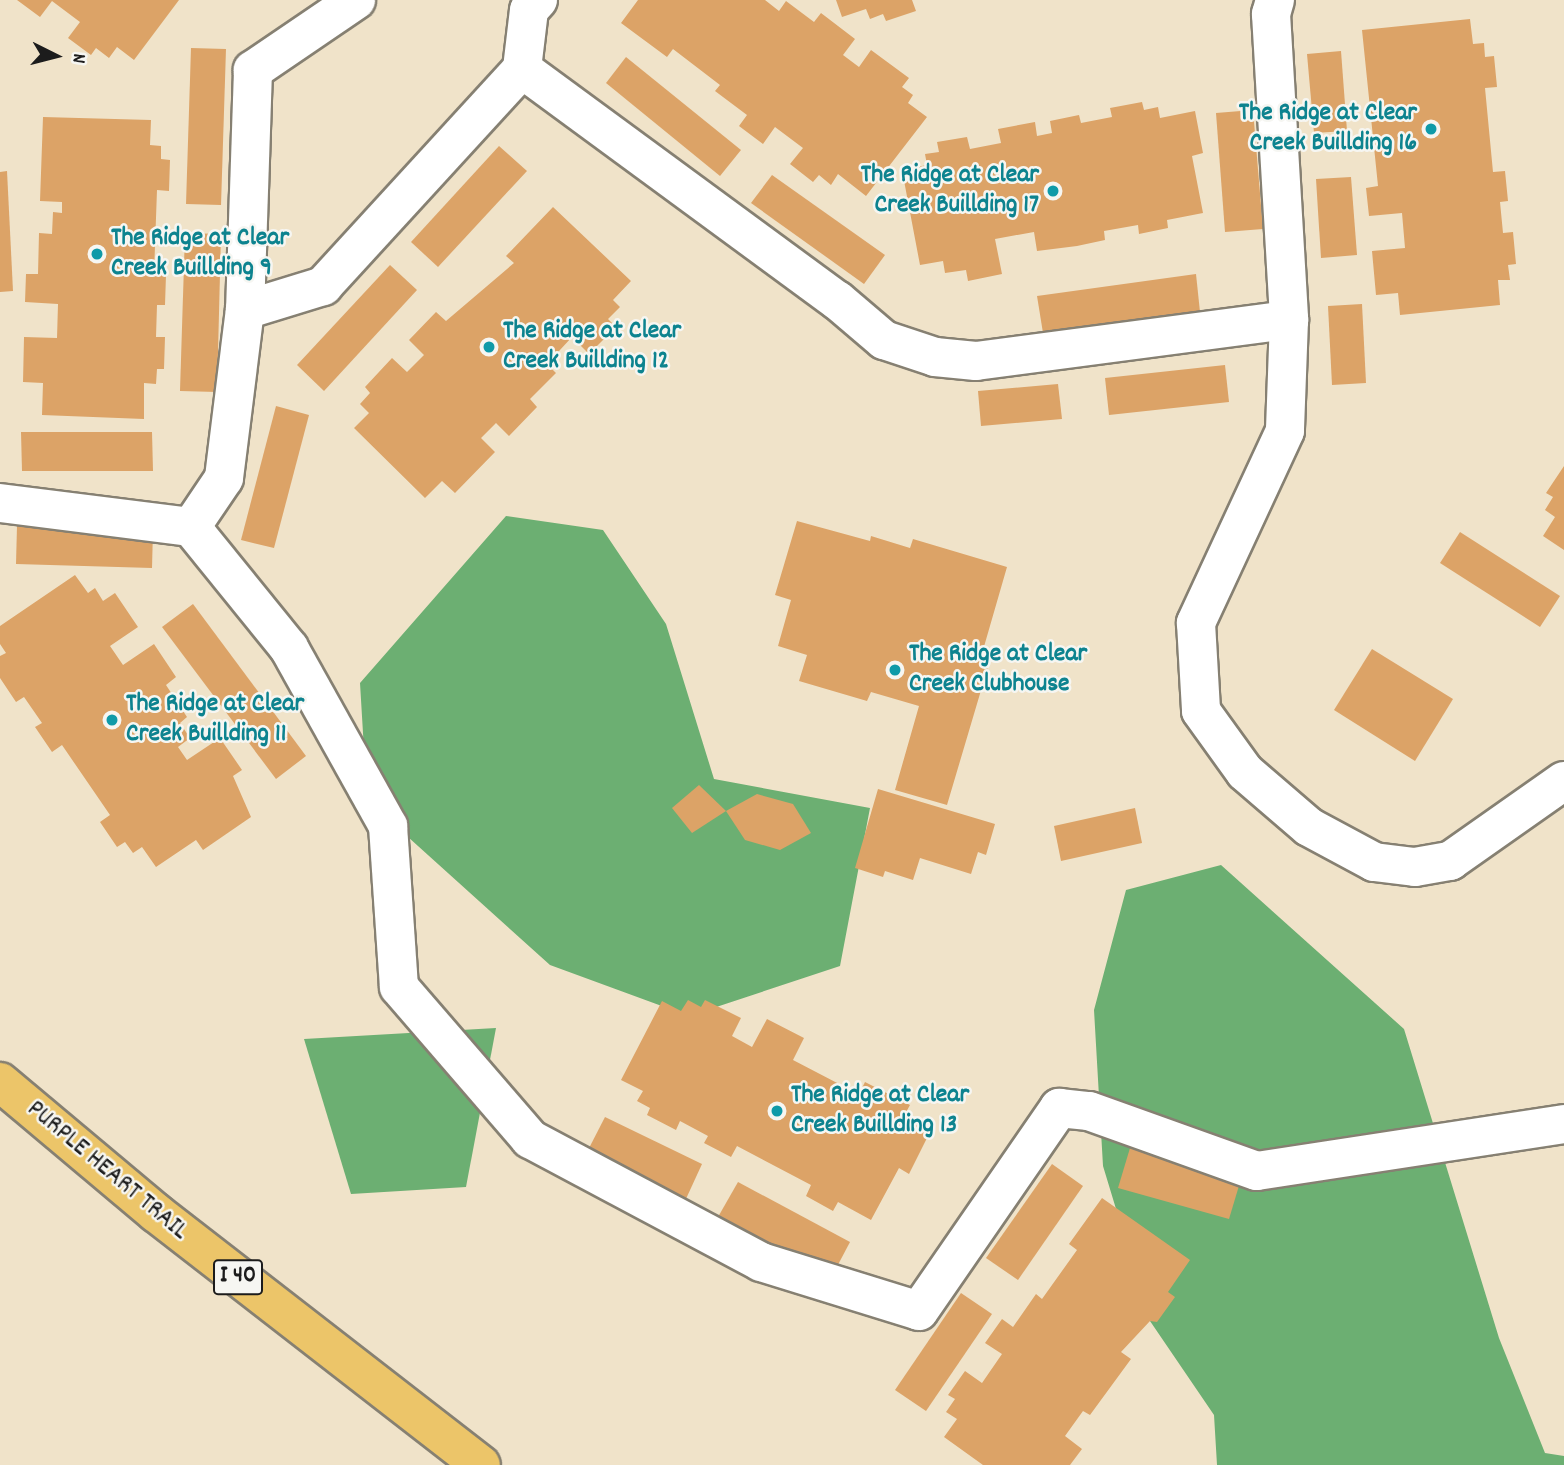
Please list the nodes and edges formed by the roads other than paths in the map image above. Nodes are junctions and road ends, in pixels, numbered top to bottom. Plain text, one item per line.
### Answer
1 (356, 0) edge
2 (538, 0) edge
3 (1275, 0) edge
4 (522, 69) junction
5 (245, 310) junction
6 (1289, 320) junction
7 (0, 503) edge
8 (191, 527) junction
9 (1564, 781) edge
10 (0, 1082) edge
11 (1564, 1124) edge
12 (481, 1465) edge

1 - 5 street
2 - 4 street
3 - 6 street
4 - 5 street
4 - 6 street
5 - 8 street
6 - 9 street
7 - 8 street
8 - 11 street
10 - 12 highway, PURPLE HEART TRAIL / I 40

